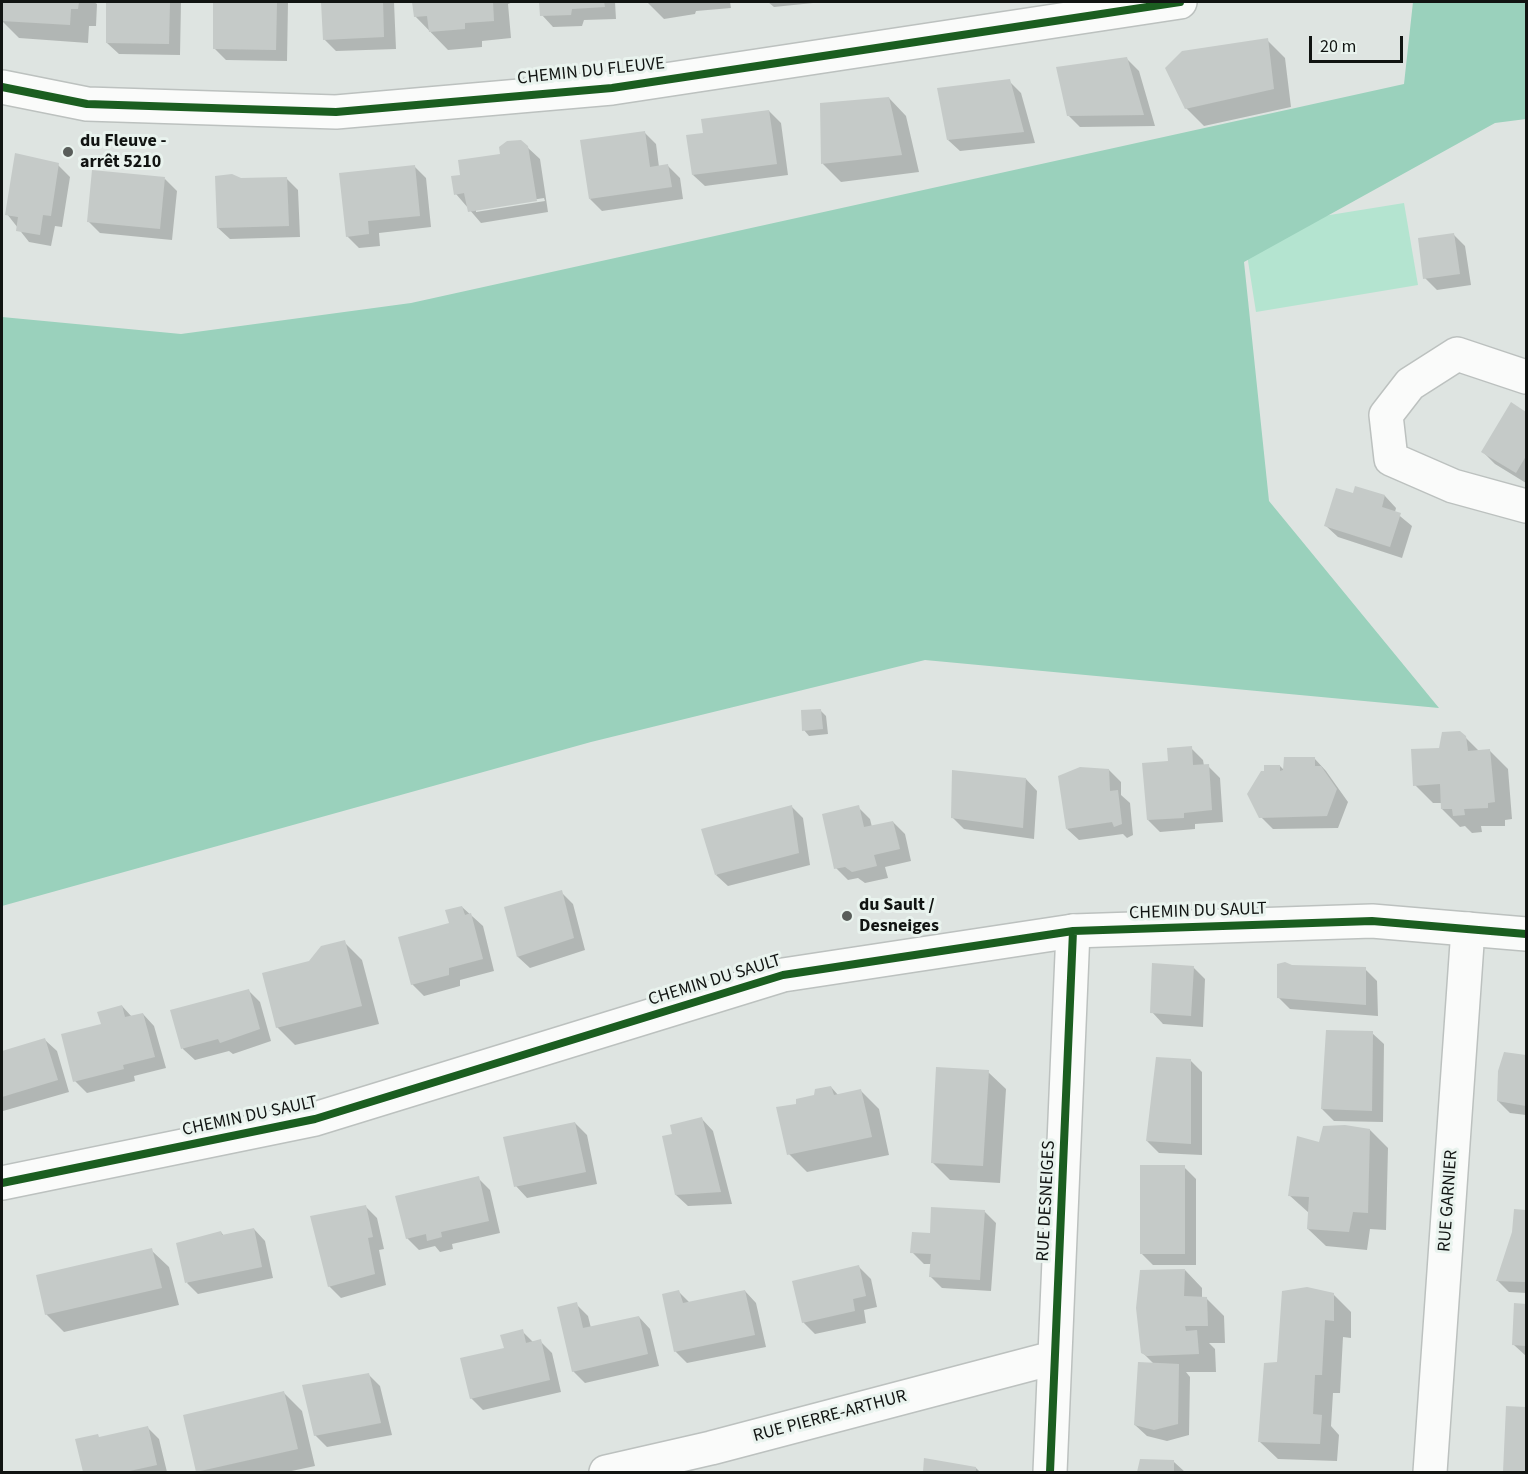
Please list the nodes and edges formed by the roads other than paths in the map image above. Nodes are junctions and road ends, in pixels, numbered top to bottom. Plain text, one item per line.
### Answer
1 (1180, 2) edge
2 (2, 87) edge
3 (1527, 377) edge
4 (1527, 506) edge
5 (1468, 929) junction
6 (1073, 931) junction
7 (1527, 934) edge
8 (2, 1184) edge
9 (1053, 1358) junction
10 (712, 1460) edge
11 (606, 1473) edge
12 (1050, 1473) edge
13 (1430, 1473) edge

1 - 2 street, CHEMIN DU FLEUVE
3 - 4 street
5 - 6 street, CHEMIN DU SAULT
5 - 7 street, CHEMIN DU SAULT
5 - 13 street, RUE GARNIER
6 - 8 street, CHEMIN DU SAULT
6 - 9 street, RUE DESNEIGES
9 - 10 street, RUE PIERRE-ARTHUR
9 - 12 street, RUE DESNEIGES
10 - 11 street, RUE PIERRE-ARTHUR

